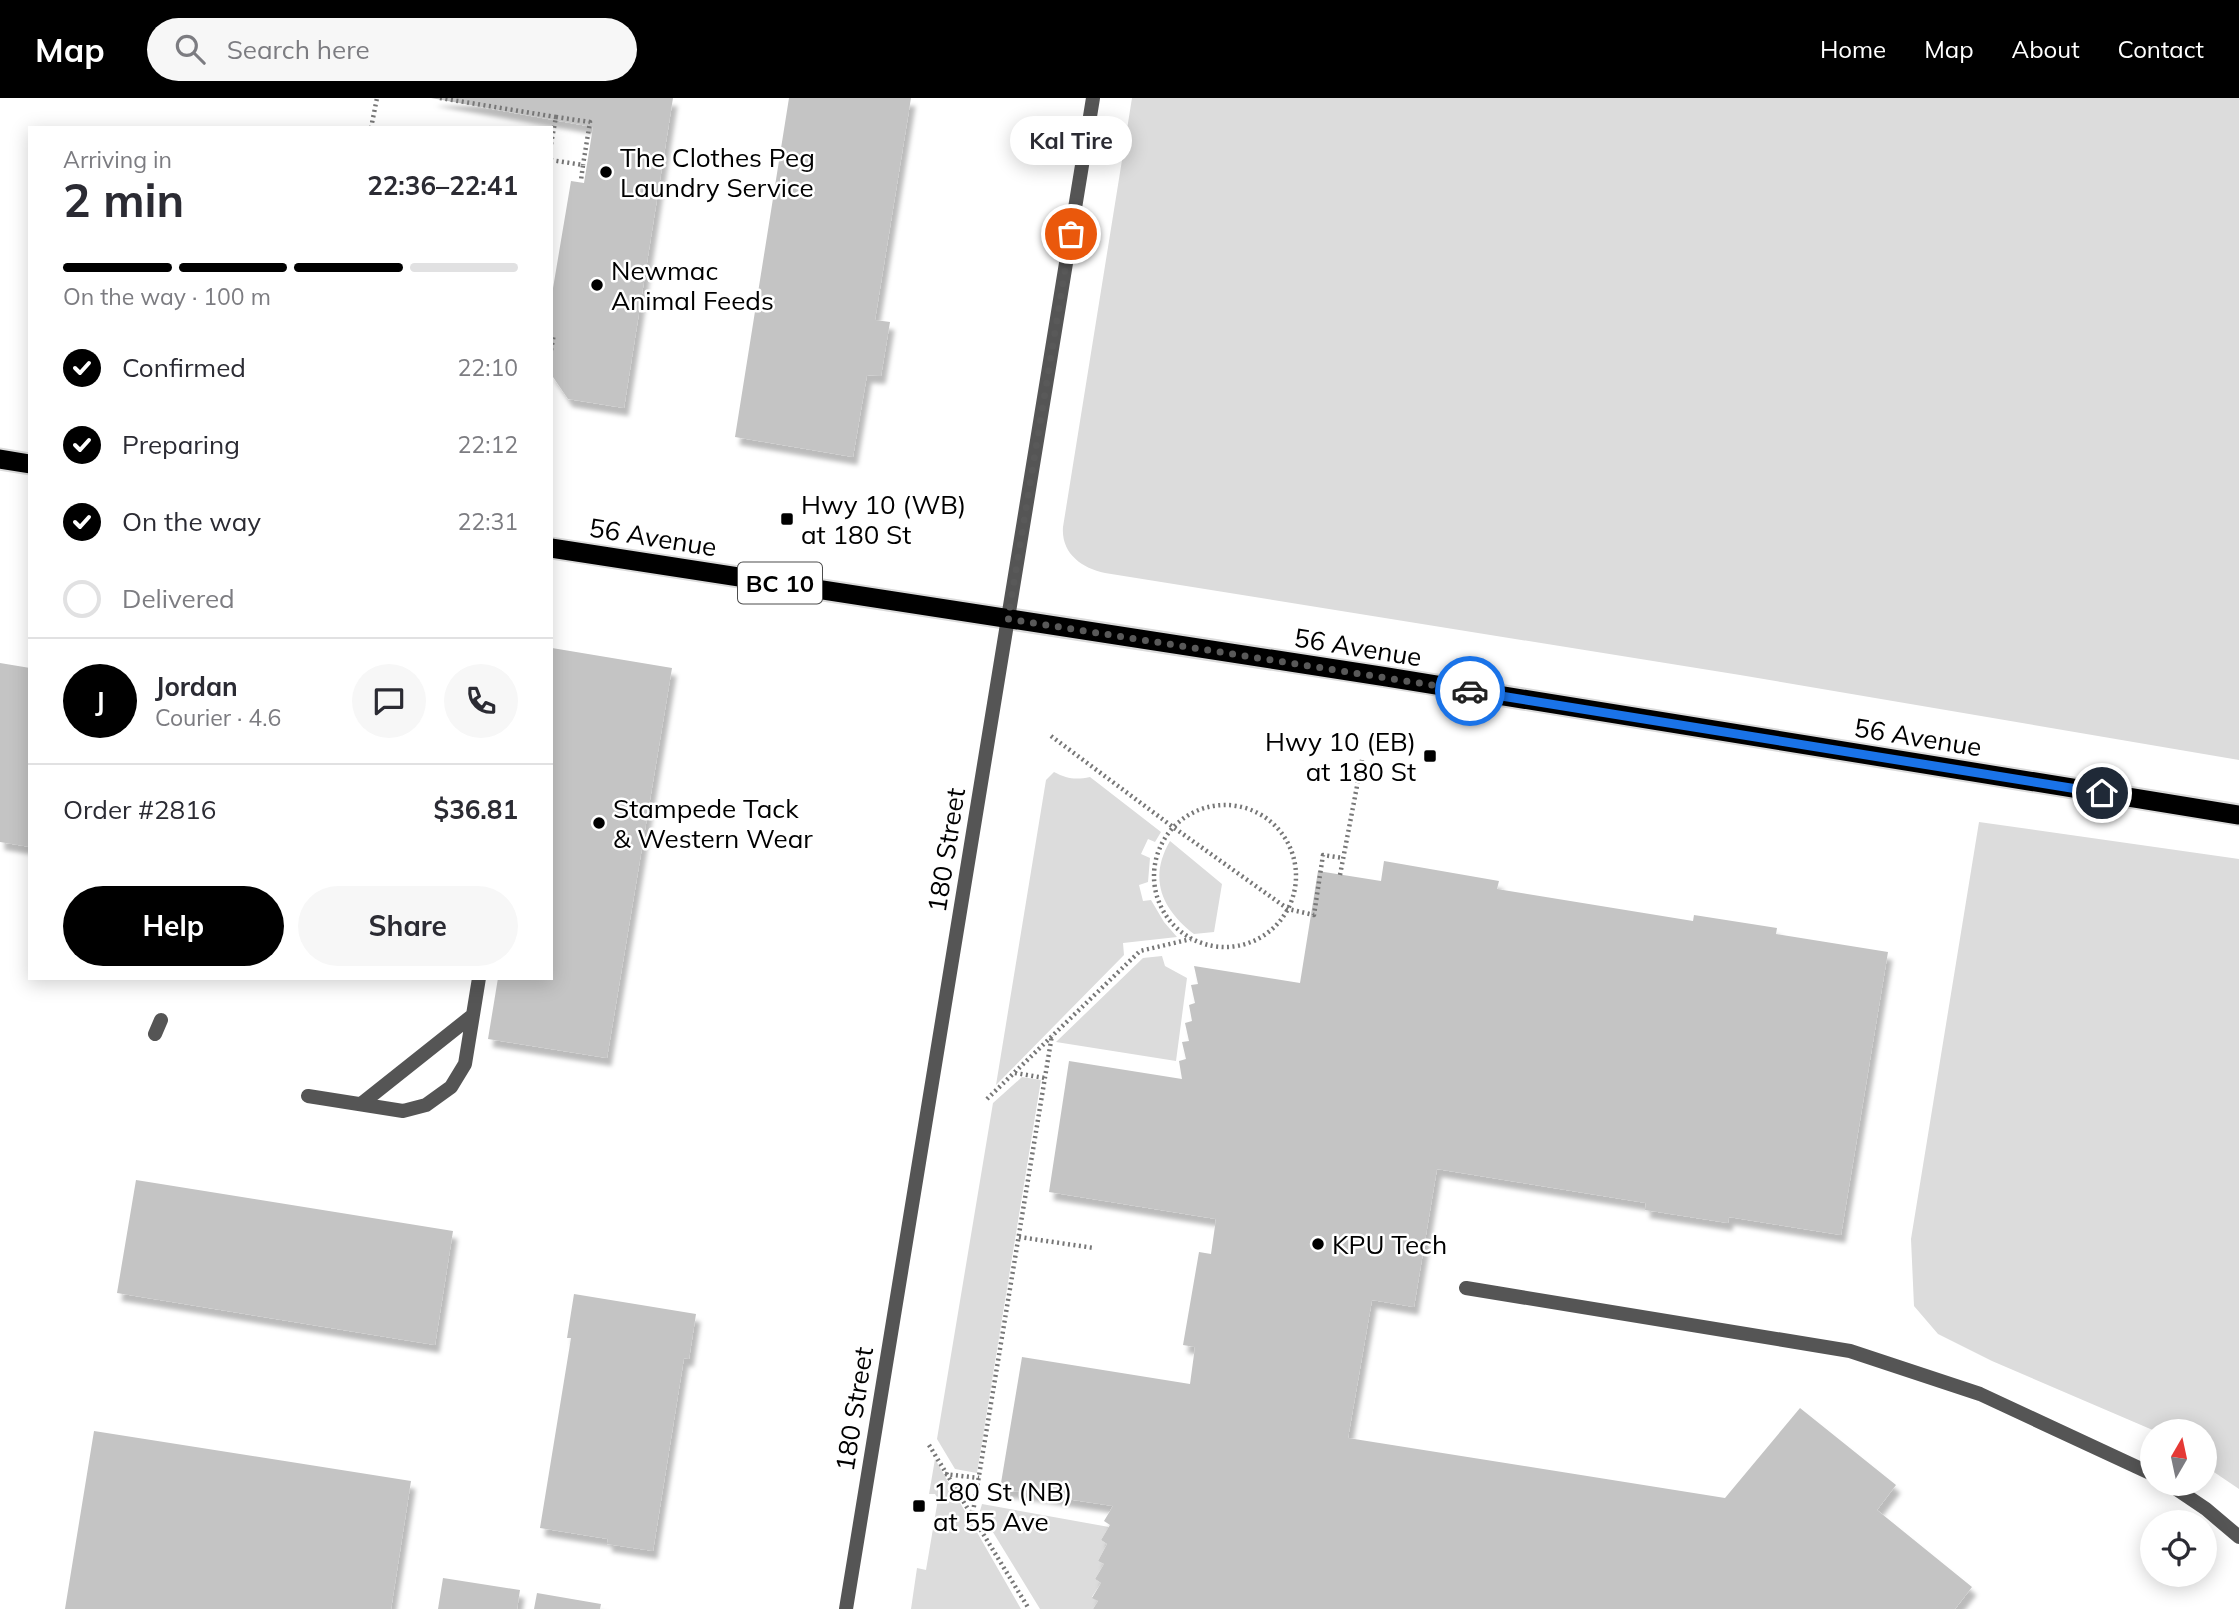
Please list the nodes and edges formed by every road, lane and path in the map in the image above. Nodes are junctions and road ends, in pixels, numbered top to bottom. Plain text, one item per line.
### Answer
1 (377, 98) edge
2 (440, 98) edge
3 (1094, 98) edge
4 (556, 117) junction
5 (372, 126) edge
6 (553, 133) edge
7 (553, 160) edge
8 (583, 165) junction
9 (581, 180) dead end
10 (554, 334) dead end
11 (553, 339) edge
12 (0, 459) edge
13 (28, 464) edge
14 (553, 549) edge
15 (1008, 619) junction
16 (1051, 736) dead end
17 (1362, 760) dead end
18 (2239, 816) edge
19 (1172, 827) junction
20 (1343, 858) junction
21 (1340, 875) dead end
22 (1289, 909) junction
23 (1192, 939) junction
24 (479, 980) edge
25 (473, 1015) junction
26 (1052, 1035) junction
27 (1014, 1073) junction
28 (1045, 1078) junction
29 (308, 1096) dead end
30 (987, 1099) dead end
31 (361, 1104) junction
32 (1019, 1237) junction
33 (1094, 1248) dead end
34 (1466, 1287) dead end
35 (929, 1445) dead end
36 (2140, 1468) edge
37 (945, 1474) junction
38 (979, 1478) junction
39 (2187, 1496) edge
40 (972, 1518) junction
41 (2239, 1537) edge
42 (846, 1609) edge
43 (1029, 1609) edge

1 - 5 path
2 - 4 path
3 - 15 street, 180 Street
4 - 6 path
4 - 8 path
7 - 8 path
8 - 9 path
10 - 11 path
12 - 13 highway
14 - 15 highway, 56 Avenue / BC 10
15 - 18 highway, 56 Avenue / BC 10
15 - 42 street, 180 Street
16 - 19 path
17 - 20 path
19 - 22 path
19 - 22 path
19 - 23 path
20 - 21 path
20 - 22 path
22 - 23 path
23 - 26 path
24 - 25 street
25 - 31 street
25 - 31 street
26 - 27 path
26 - 28 path
27 - 28 path
27 - 30 path
28 - 32 path
29 - 31 street
32 - 33 path
32 - 38 path
34 - 36 street
35 - 37 path
37 - 38 path
37 - 40 path
38 - 40 path
39 - 41 street
40 - 43 path

